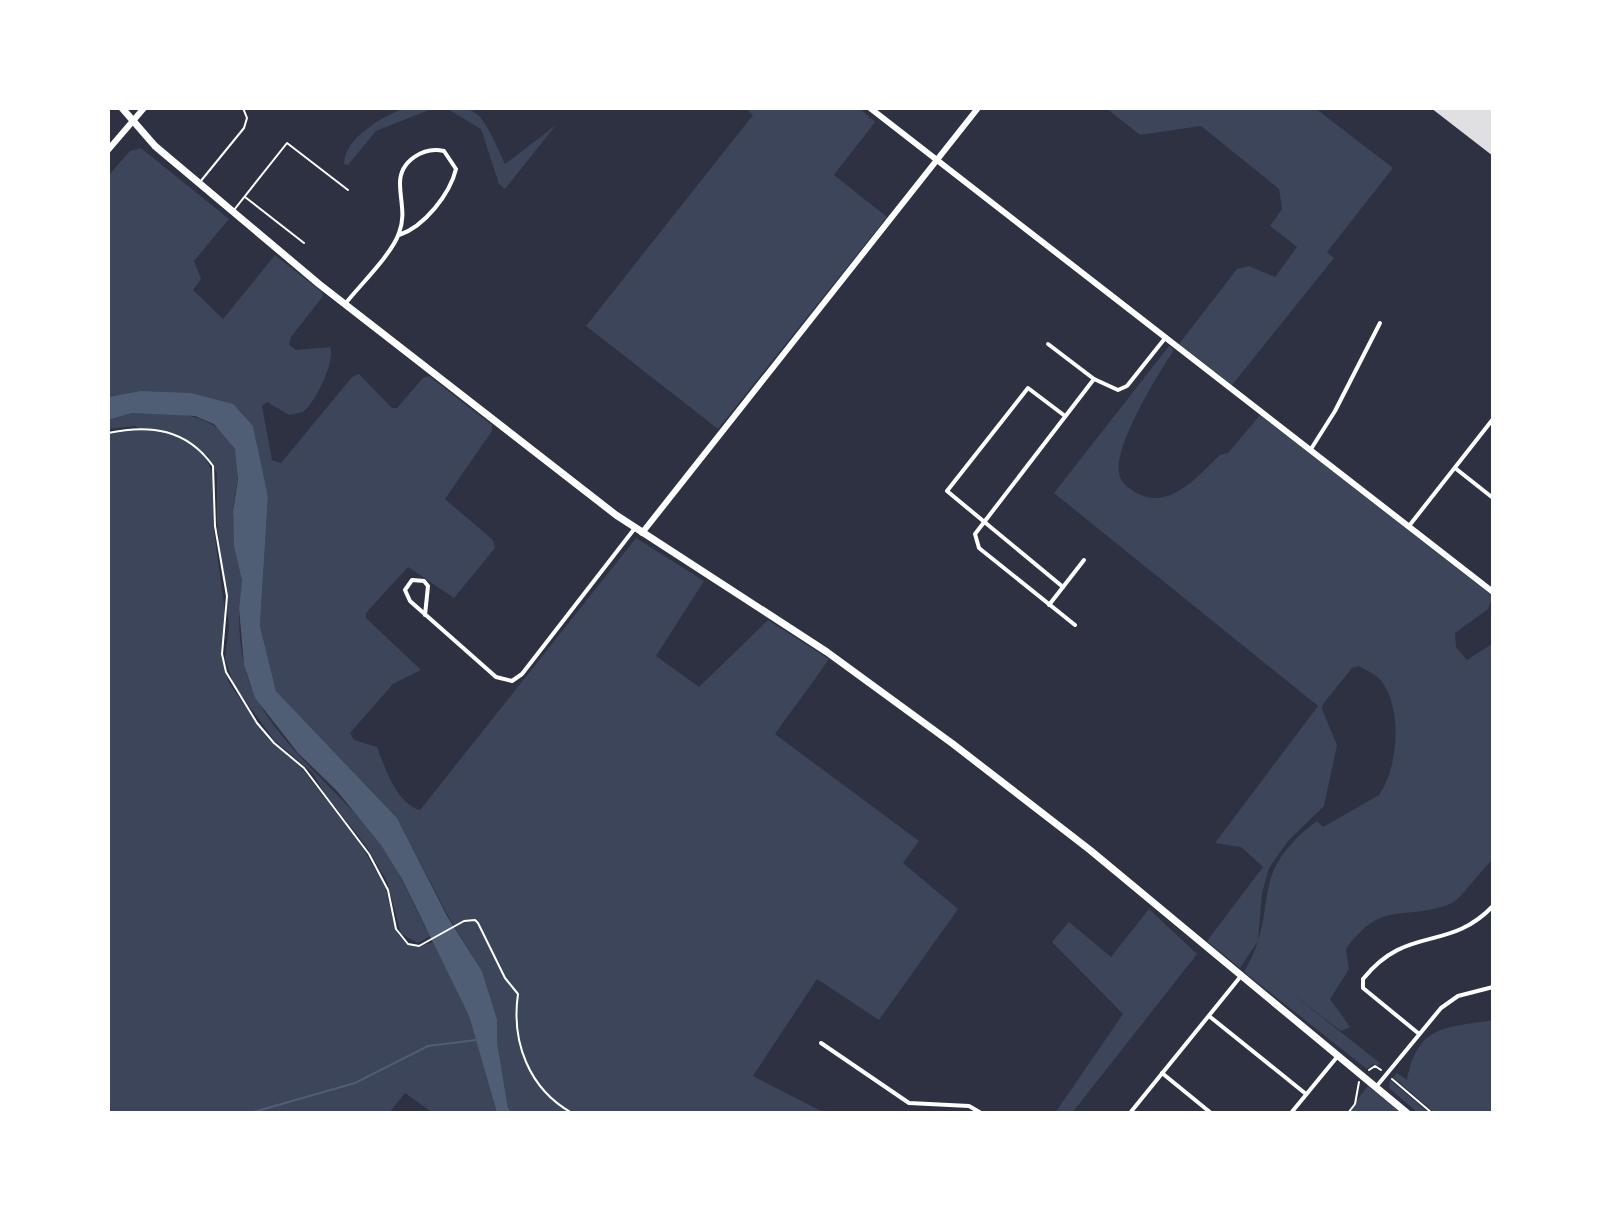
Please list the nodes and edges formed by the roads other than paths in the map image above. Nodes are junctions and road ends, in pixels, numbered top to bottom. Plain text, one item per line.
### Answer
1 (122, 108) edge
2 (144, 108) edge
3 (243, 108) edge
4 (870, 108) edge
5 (978, 108) edge
6 (133, 121) junction
7 (108, 150) edge
8 (937, 160) junction
9 (200, 183) junction
10 (348, 190) dead end
11 (245, 197) junction
12 (232, 212) junction
13 (399, 235) junction
14 (304, 243) dead end
15 (345, 304) junction
16 (1380, 323) dead end
17 (1166, 337) junction
18 (1048, 344) dead end
19 (1094, 379) junction
20 (1065, 416) junction
21 (1493, 419) edge
22 (1311, 449) junction
23 (1455, 468) junction
24 (1493, 498) edge
25 (981, 523) junction
26 (1409, 526) junction
27 (639, 531) junction
28 (1084, 560) dead end
29 (1063, 587) junction
30 (1493, 592) edge
31 (1049, 605) junction
32 (425, 615) junction
33 (1075, 625) dead end
34 (1493, 906) edge
35 (1241, 976) junction
36 (1493, 987) edge
37 (1209, 1016) junction
38 (1418, 1033) junction
39 (821, 1043) dead end
40 (1338, 1055) junction
41 (1162, 1073) junction
42 (1376, 1087) junction
43 (1306, 1094) junction
44 (981, 1113) edge
45 (1130, 1113) edge
46 (1211, 1113) edge
47 (1291, 1113) edge
48 (1407, 1113) edge

1 - 6 main road
2 - 6 main road
3 - 9 lane
4 - 8 main road
5 - 8 main road
6 - 7 main road
6 - 9 main road
8 - 17 main road
8 - 27 main road
9 - 12 main road
10 - 11 lane
11 - 12 lane
11 - 14 lane
12 - 15 main road
13 - 13 street
13 - 15 street
15 - 27 main road
16 - 22 street
17 - 19 street
17 - 22 main road
18 - 19 street
19 - 20 street
20 - 25 street
20 - 25 street
21 - 23 street
22 - 26 main road
23 - 24 street
23 - 26 street
25 - 29 street
25 - 31 street
26 - 30 main road
27 - 32 street
27 - 35 main road
28 - 29 street
29 - 31 street
31 - 33 street
32 - 32 street
34 - 38 street
35 - 37 street
35 - 40 main road
36 - 38 street
37 - 41 street
37 - 43 street
38 - 42 street
39 - 44 street
40 - 42 main road
40 - 43 street
41 - 45 street
41 - 46 street
42 - 48 main road
43 - 47 street

